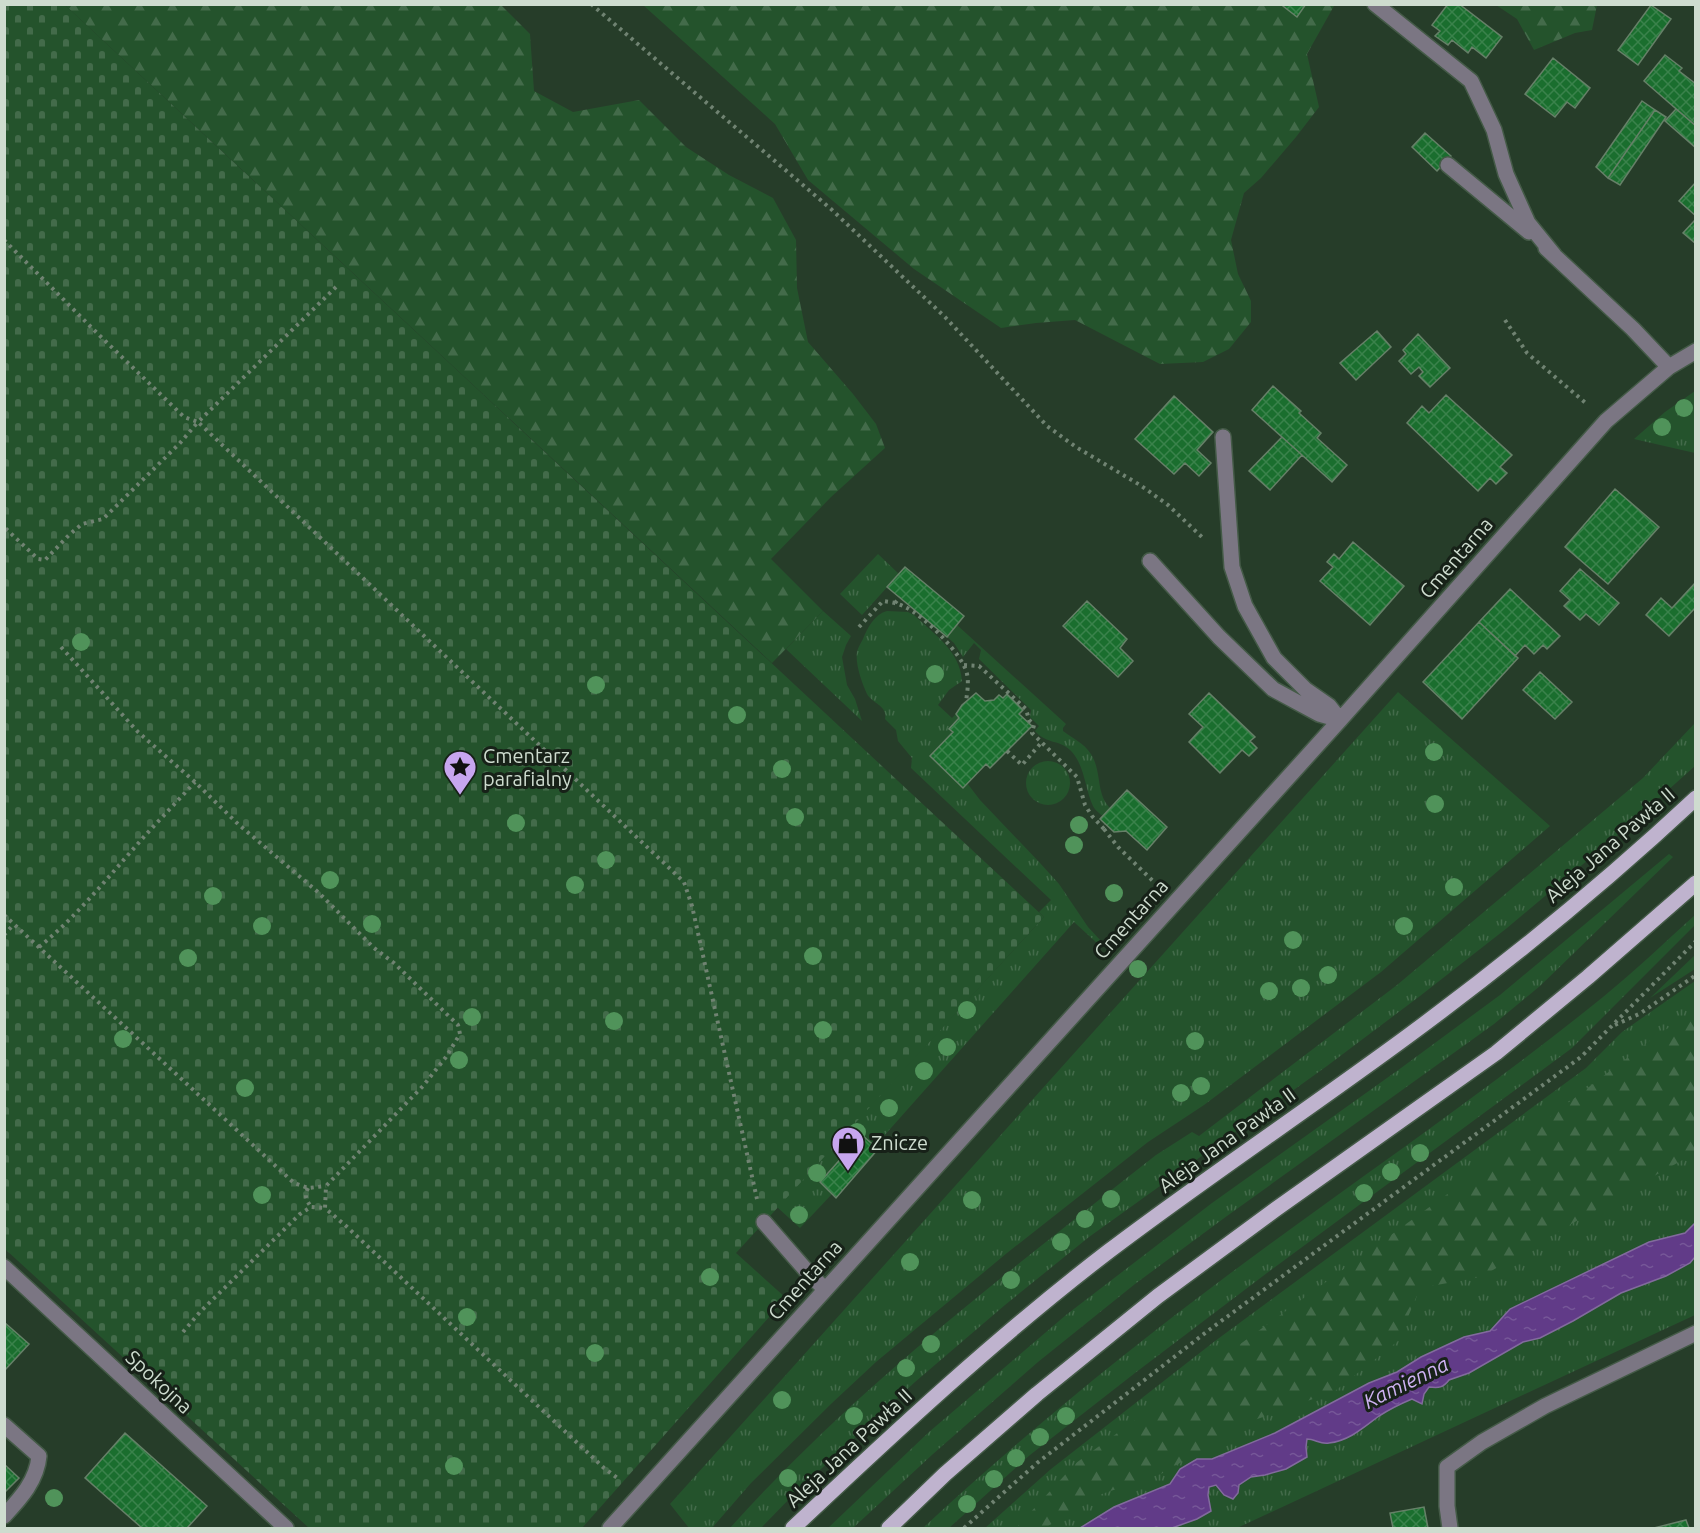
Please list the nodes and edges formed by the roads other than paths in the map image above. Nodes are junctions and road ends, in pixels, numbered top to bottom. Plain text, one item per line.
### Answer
1 (1375, 4) edge
2 (1448, 165) dead end
3 (1554, 255) junction
4 (1695, 351) edge
5 (1669, 367) junction
6 (1223, 437) dead end
7 (1150, 561) dead end
8 (1340, 720) junction
9 (1695, 798) edge
10 (1695, 883) edge
11 (764, 1222) road end
12 (4, 1267) edge
13 (825, 1289) junction
14 (1695, 1333) edge
15 (4, 1425) edge
16 (4, 1515) edge
17 (286, 1528) edge
18 (610, 1528) edge
19 (794, 1528) edge
20 (889, 1528) edge
21 (1450, 1528) edge

1 - 3 street
2 - 3 street
3 - 5 street
4 - 5 street, Cmentarna
5 - 8 street, Cmentarna
6 - 8 street
7 - 8 street
8 - 13 street, Cmentarna
9 - 19 main road, Aleja Jana Pawła II
10 - 20 main road
11 - 13 street
12 - 17 street, Spokojna
13 - 18 street, Cmentarna
14 - 21 street
15 - 16 street

